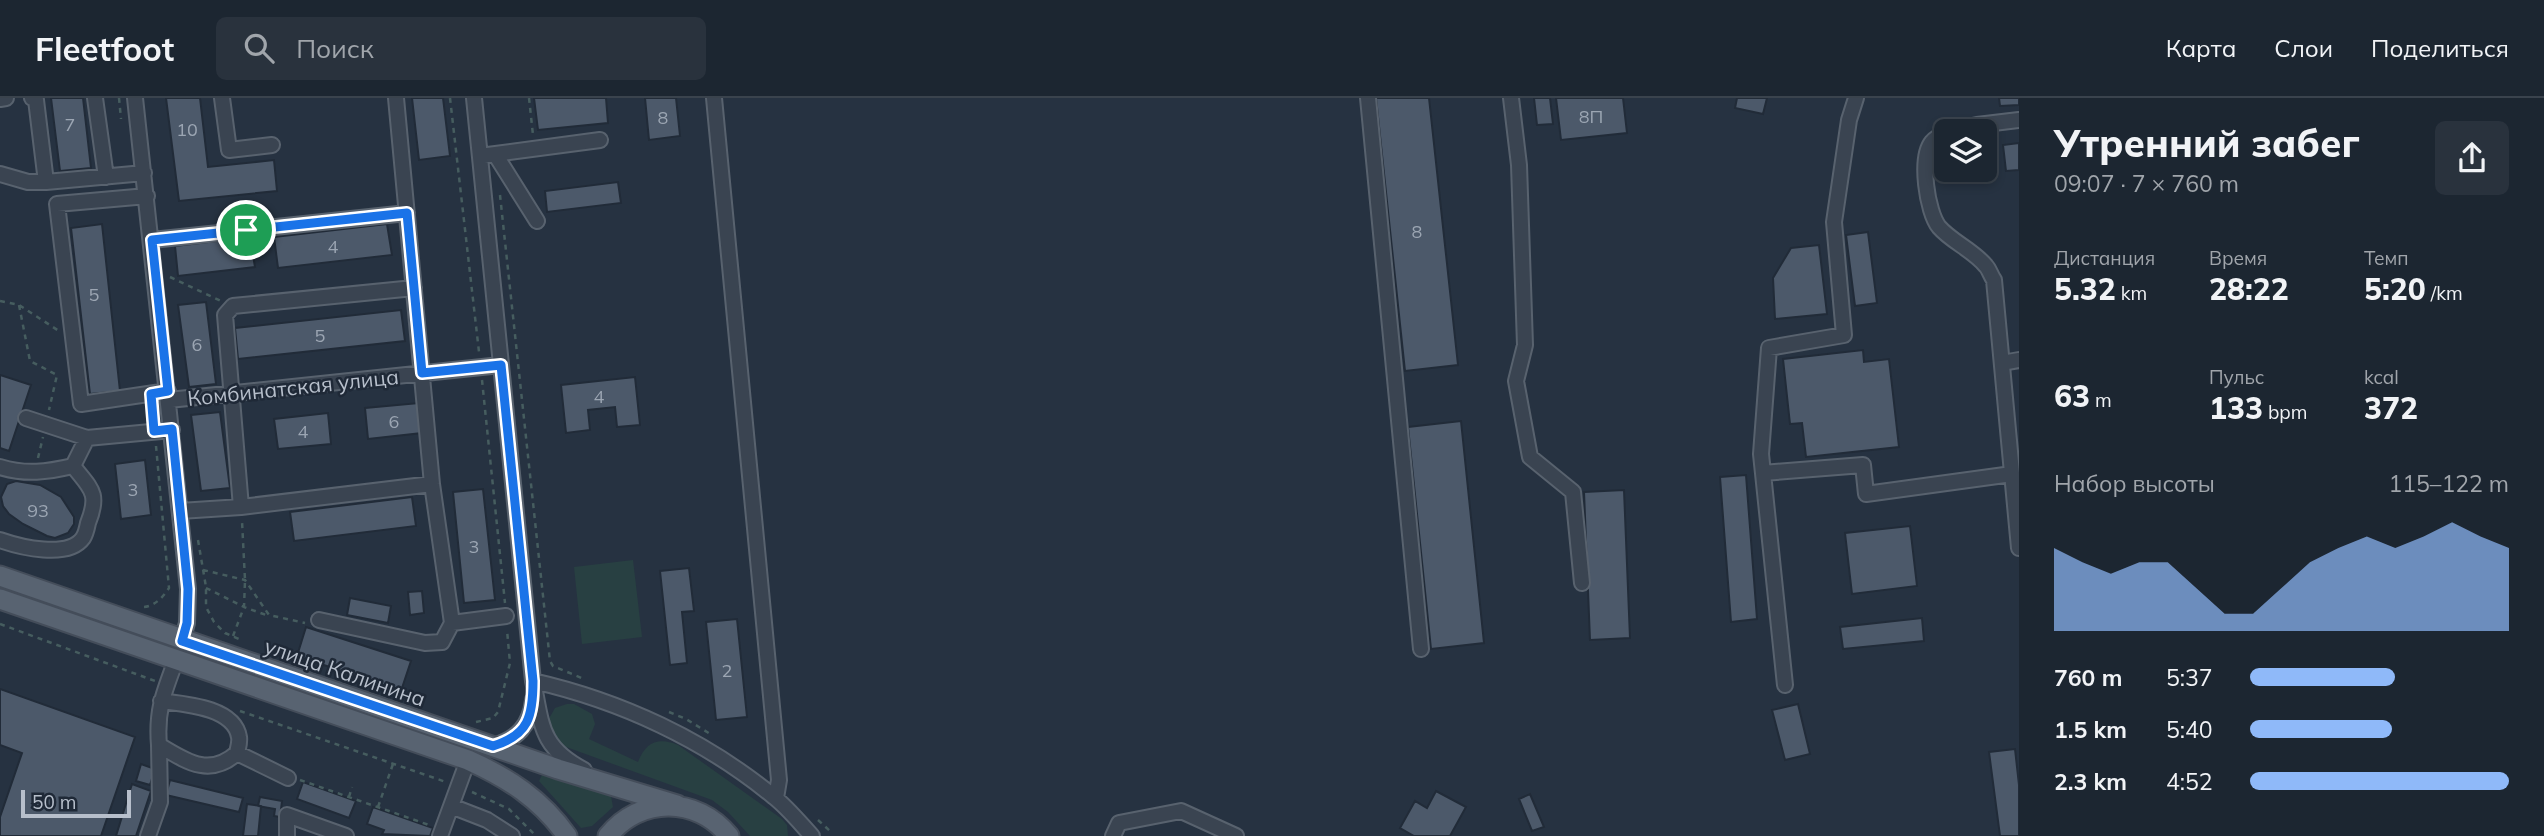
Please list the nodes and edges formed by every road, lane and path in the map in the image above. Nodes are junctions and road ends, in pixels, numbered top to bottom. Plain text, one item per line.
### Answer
1 (6, 98) edge
2 (32, 98) edge
3 (95, 98) edge
4 (119, 98) edge
5 (135, 98) edge
6 (222, 98) edge
7 (396, 98) edge
8 (450, 98) edge
9 (474, 98) edge
10 (529, 98) edge
11 (715, 98) edge
12 (1368, 98) edge
13 (1511, 98) edge
14 (1856, 98) edge
15 (0, 99) edge
16 (2019, 120) edge
17 (122, 123) dead end
18 (1997, 123) edge
19 (600, 140) dead end
20 (1934, 140) edge
21 (272, 145) dead end
22 (534, 149) junction
23 (495, 154) junction
24 (480, 156) junction
25 (144, 173) junction
26 (0, 174) edge
27 (106, 177) junction
28 (46, 182) junction
29 (499, 194) dead end
30 (147, 196) junction
31 (407, 213) junction
32 (537, 221) dead end
33 (152, 240) junction
34 (170, 278) dead end
35 (414, 288) junction
36 (0, 302) edge
37 (19, 305) junction
38 (233, 306) junction
39 (73, 340) junction
40 (2019, 360) edge
41 (2002, 363) junction
42 (501, 365) junction
43 (480, 367) junction
44 (422, 373) junction
45 (232, 393) junction
46 (169, 396) junction
47 (26, 418) dead end
48 (45, 424) junction
49 (172, 429) junction
50 (154, 431) junction
51 (87, 438) junction
52 (73, 466) junction
53 (0, 467) edge
54 (36, 472) junction
55 (1763, 473) junction
56 (2015, 482) edge
57 (432, 484) junction
58 (241, 507) junction
59 (180, 511) junction
60 (0, 540) edge
61 (2019, 548) edge
62 (203, 570) dead end
63 (0, 576) edge
64 (245, 580) junction
65 (1582, 583) dead end
66 (0, 599) edge
67 (139, 607) dead end
68 (244, 607) junction
69 (269, 615) junction
70 (506, 616) junction
71 (319, 620) joint
72 (452, 623) junction
73 (0, 624) edge
74 (233, 636) junction
75 (239, 639) dead end
76 (182, 641) junction
77 (1421, 649) dead end
78 (176, 660) junction
79 (156, 681) dead end
80 (533, 681) junction
81 (594, 683) dead end
82 (1785, 685) dead end
83 (161, 701) junction
84 (241, 711) dead end
85 (474, 722) dead end
86 (159, 745) junction
87 (493, 746) junction
88 (237, 754) junction
89 (468, 760) junction
90 (393, 764) junction
91 (295, 780) joint
92 (608, 783) junction
93 (451, 784) dead end
94 (352, 787) dead end
95 (464, 789) dead end
96 (349, 797) junction
97 (776, 798) junction
98 (677, 805) junction
99 (451, 806) junction
100 (378, 807) junction
101 (441, 833) edge
102 (148, 836) edge
103 (287, 836) edge
104 (346, 836) edge
105 (512, 836) edge
106 (536, 836) edge
107 (567, 836) edge
108 (608, 836) edge
109 (729, 836) edge
110 (812, 836) edge
111 (1113, 836) edge
112 (1236, 836) edge

1 - 15 street
2 - 28 street
3 - 27 street
4 - 17 path
5 - 25 street
6 - 21 street
7 - 31 street
8 - 43 path
9 - 24 street
10 - 22 path
11 - 97 street
12 - 77 street
13 - 65 street
14 - 55 street
16 - 18 street
19 - 22 street
20 - 41 street
22 - 23 street
23 - 24 street
23 - 32 street
24 - 42 street
25 - 27 street
25 - 30 street
26 - 28 street
27 - 28 street
29 - 81 path
30 - 33 street
30 - 39 street
31 - 33 street
31 - 35 street
33 - 46 street
34 - 38 path
35 - 38 street
35 - 44 street
36 - 37 path
37 - 39 path
37 - 48 path
38 - 45 street
39 - 46 street, Комбинатская улица
40 - 41 street
41 - 56 street
42 - 43 street, Комбинатская улица
42 - 80 street
43 - 44 street, Комбинатская улица
43 - 70 path
44 - 45 street, Комбинатская улица
44 - 57 street
45 - 46 street, Комбинатская улица
45 - 58 street
46 - 49 street
47 - 48 street
48 - 51 street
48 - 54 path
49 - 50 street
49 - 59 street
50 - 51 street
50 - 67 path
51 - 52 street
52 - 54 street
52 - 60 street
53 - 54 street
55 - 56 street
55 - 82 street
56 - 61 street
57 - 58 street
57 - 72 street
58 - 59 street
58 - 64 path
59 - 76 street
62 - 64 path
63 - 76 main road, улица Калинина
64 - 68 path
64 - 69 path
66 - 78 main road, улица Калинина
68 - 69 path
68 - 74 path
68 - 74 path
69 - 71 path
70 - 72 street
70 - 85 path
71 - 72 street
73 - 79 path
74 - 75 path
76 - 78 main road
76 - 87 main road, улица Калинина
78 - 83 street
78 - 89 main road, улица Калинина
80 - 87 street
80 - 92 street
80 - 97 street
83 - 86 street
83 - 88 street
84 - 90 path
86 - 88 street
86 - 102 street
87 - 92 main road, улица Калинина
88 - 91 street
89 - 99 street
89 - 107 main road, улица Калинина
90 - 93 path
90 - 100 path
91 - 96 path
92 - 98 main road, улица Калинина
94 - 96 path
95 - 106 path
96 - 100 path
97 - 110 street
98 - 108 main road
98 - 109 main road, улица Калинина
99 - 101 street
99 - 105 street
100 - 101 path
103 - 104 street
111 - 112 street

